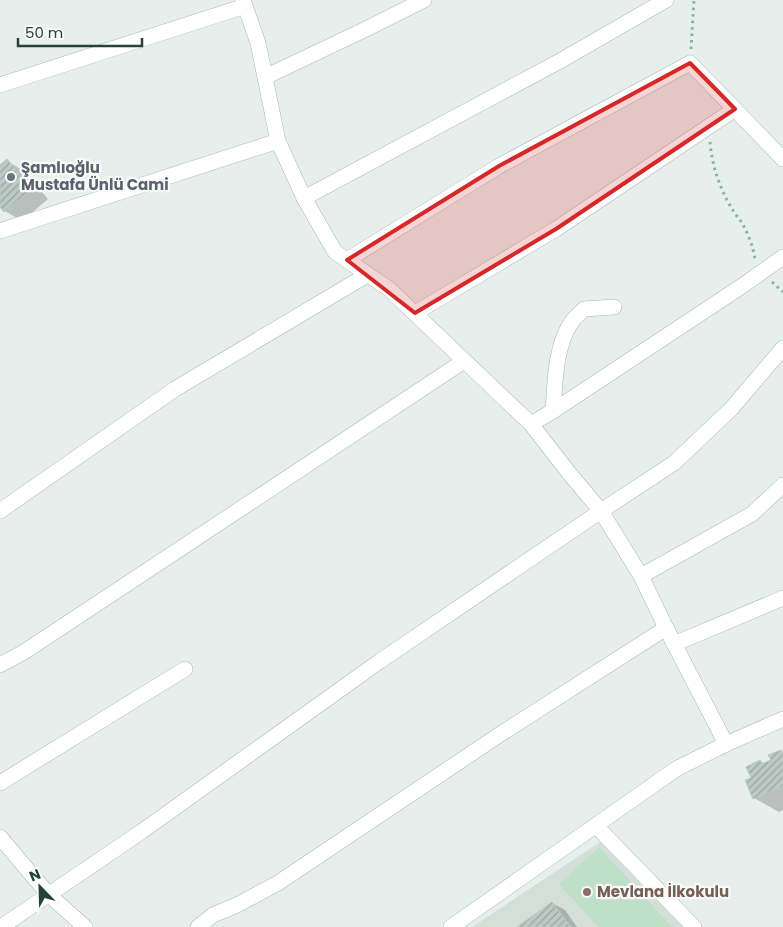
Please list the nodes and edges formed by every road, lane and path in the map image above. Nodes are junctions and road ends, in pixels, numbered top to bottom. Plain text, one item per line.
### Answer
1 (424, 0) edge
2 (666, 0) edge
3 (694, 0) edge
4 (244, 3) edge
5 (690, 63) junction
6 (265, 77) junction
7 (0, 85) edge
8 (735, 109) junction
9 (709, 126) junction
10 (278, 141) junction
11 (783, 158) edge
12 (304, 198) junction
13 (0, 231) edge
14 (783, 258) edge
15 (347, 260) junction
16 (368, 274) junction
17 (759, 274) junction
18 (783, 292) edge
19 (614, 307) dead end
20 (415, 313) junction
21 (783, 348) edge
22 (464, 360) junction
23 (553, 411) junction
24 (531, 424) junction
25 (783, 485) edge
26 (0, 511) edge
27 (601, 511) junction
28 (642, 576) junction
29 (783, 598) edge
30 (666, 628) junction
31 (674, 644) junction
32 (0, 665) edge
33 (184, 669) dead end
34 (783, 719) edge
35 (726, 744) junction
36 (0, 783) edge
37 (596, 826) junction
38 (0, 837) edge
39 (48, 894) junction
40 (1, 927) edge
41 (85, 927) edge
42 (198, 927) edge
43 (451, 927) edge
44 (694, 927) edge

1 - 6 street
2 - 12 street
3 - 5 path
4 - 6 street
4 - 7 street
5 - 8 street
5 - 15 street
6 - 10 street
8 - 9 street
8 - 11 street
9 - 17 path
9 - 20 street
10 - 12 street
10 - 13 street
12 - 15 street
14 - 17 street
15 - 16 street
16 - 20 street
16 - 26 street
17 - 18 path
17 - 23 street
19 - 23 street
20 - 22 street
21 - 27 street
22 - 24 street
22 - 32 street
23 - 24 street
24 - 27 street
25 - 28 street
27 - 28 street
27 - 39 street
28 - 30 street
29 - 31 street
30 - 31 street
30 - 42 street
31 - 35 street
33 - 36 street
34 - 35 street
35 - 37 street
37 - 43 street
37 - 44 street
38 - 39 street
39 - 40 street
39 - 41 street

